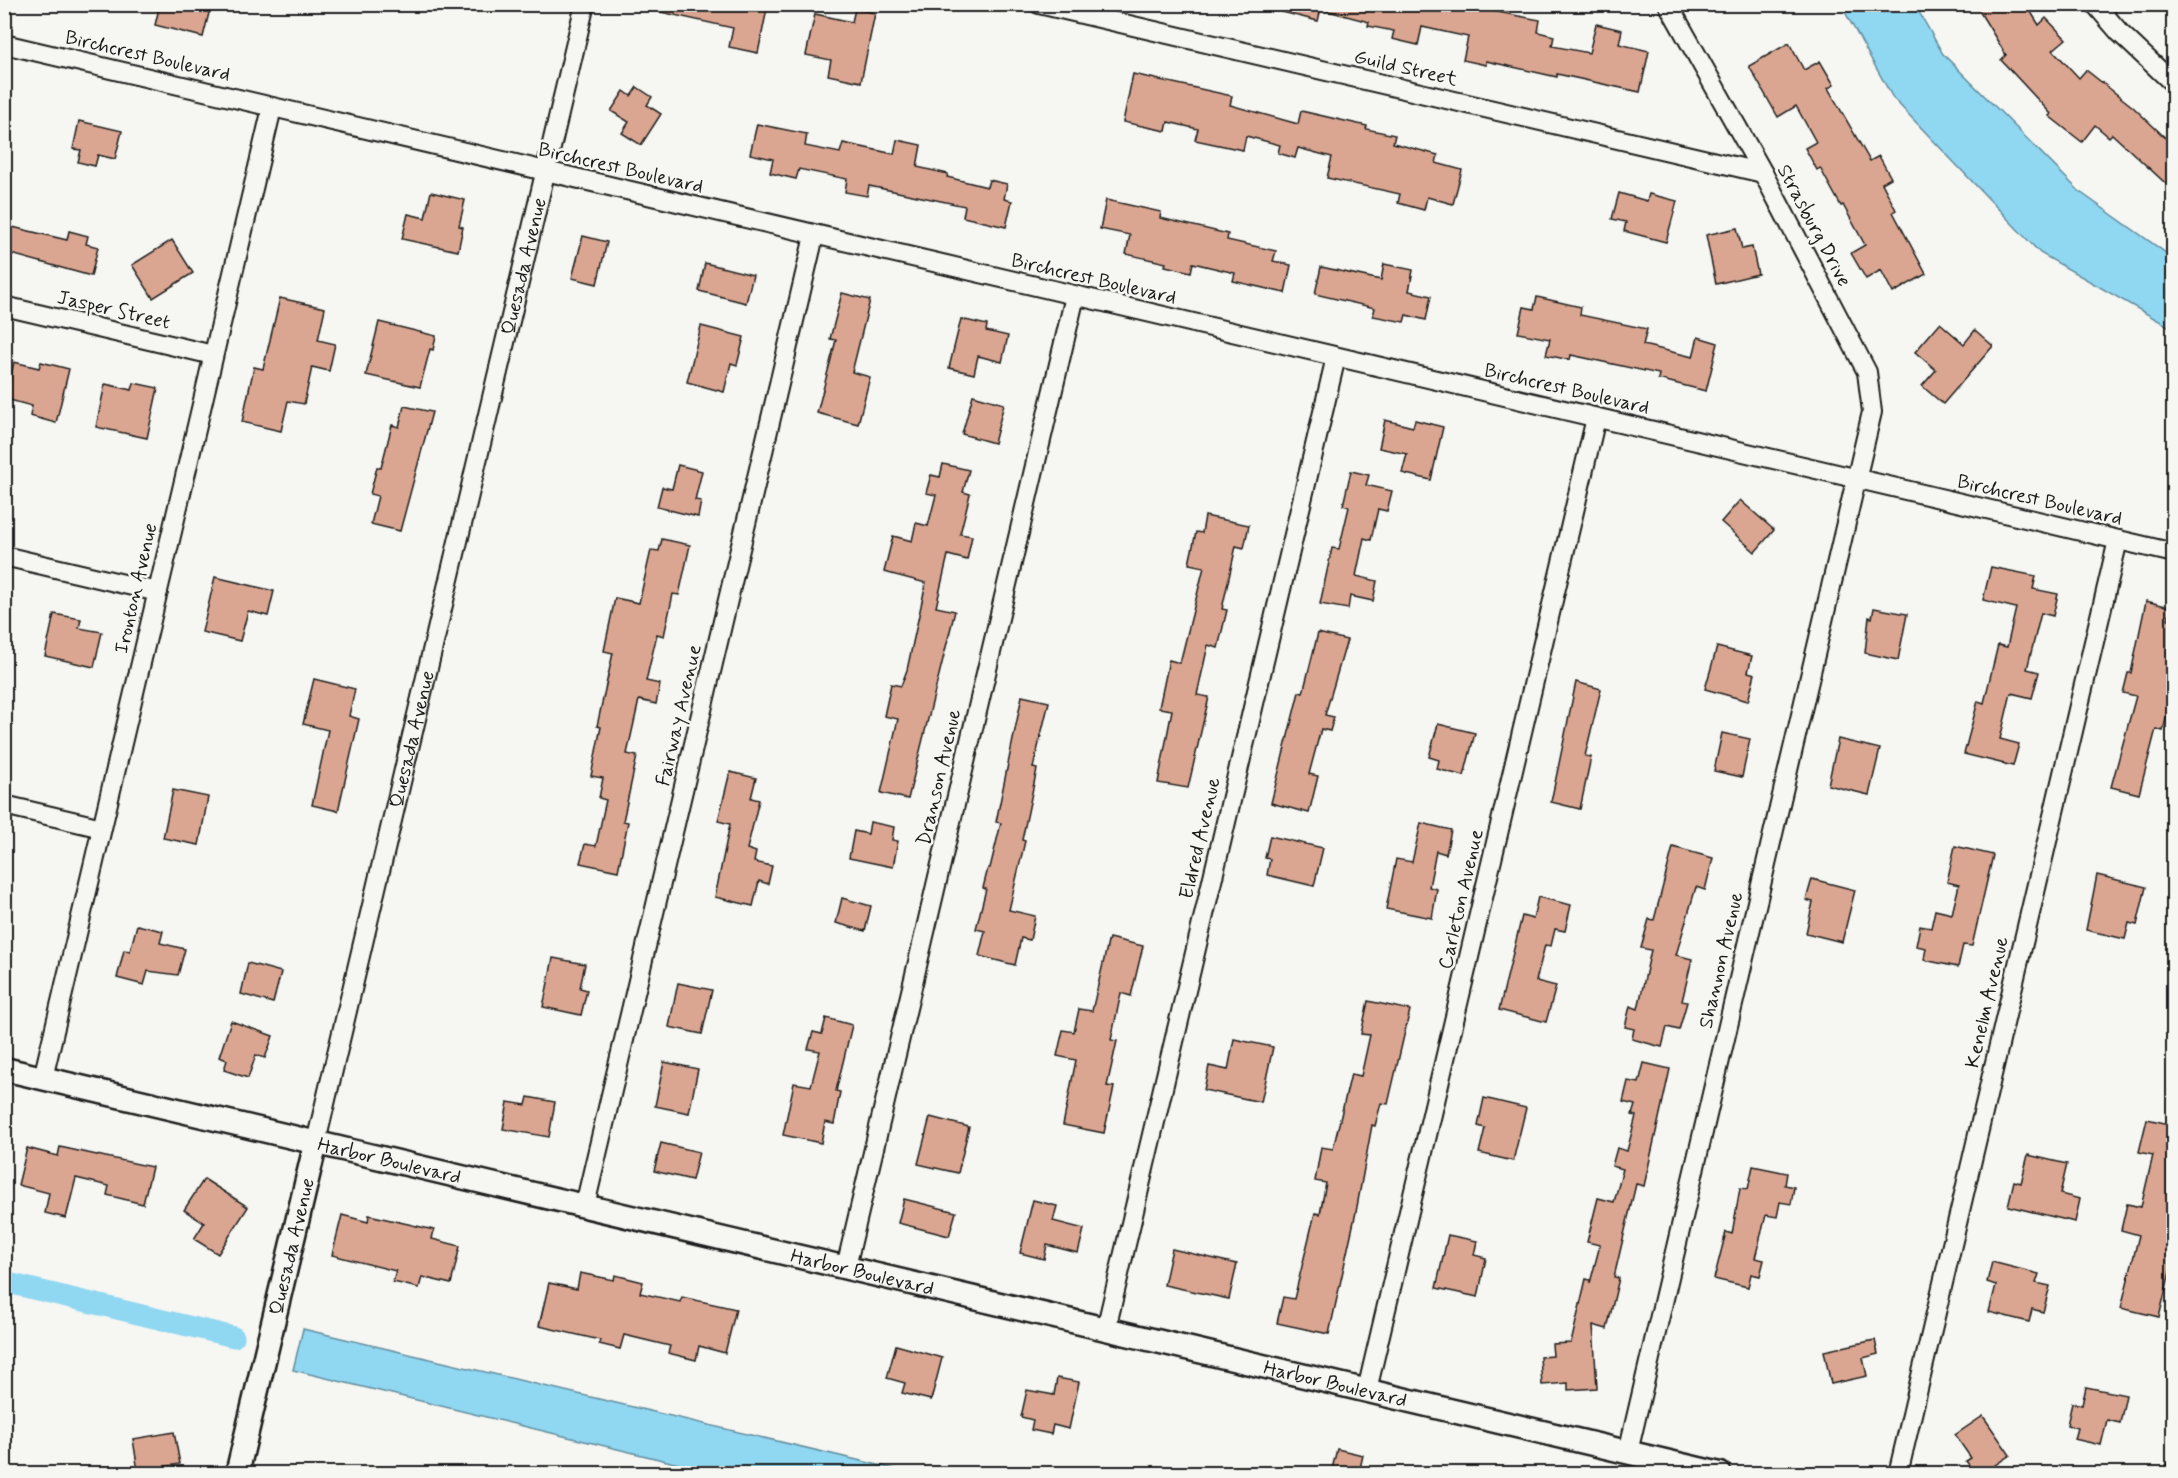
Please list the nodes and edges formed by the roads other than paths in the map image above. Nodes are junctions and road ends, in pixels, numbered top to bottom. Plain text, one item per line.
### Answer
1 (585, 4) edge
2 (1039, 4) edge
3 (1668, 4) edge
4 (2095, 4) edge
5 (4, 44) edge
6 (2174, 84) edge
7 (272, 108) junction
8 (544, 173) junction
9 (1763, 173) junction
10 (814, 236) junction
11 (1075, 296) junction
12 (4, 306) edge
13 (213, 356) junction
14 (1336, 357) junction
15 (1596, 418) junction
16 (1857, 479) junction
17 (2118, 540) junction
18 (2174, 553) edge
19 (4, 556) edge
20 (158, 592) junction
21 (4, 805) edge
22 (102, 828) junction
23 (4, 1069) edge
24 (43, 1078) junction
25 (316, 1142) junction
26 (585, 1206) junction
27 (846, 1267) junction
28 (1106, 1329) junction
29 (1367, 1390) junction
30 (1628, 1452) junction
31 (237, 1473) edge
32 (1720, 1473) edge
33 (1898, 1473) edge

1 - 8 street, Quesada Avenue
2 - 9 street, Guild Street
3 - 9 street, Strasburg Drive
4 - 6 street
5 - 7 street, Birchcrest Boulevard
7 - 8 street, Birchcrest Boulevard
7 - 13 street, Ironton Avenue
8 - 10 street, Birchcrest Boulevard
8 - 25 street, Quesada Avenue
9 - 16 street, Strasburg Drive
10 - 11 street, Birchcrest Boulevard
10 - 26 street, Fairway Avenue
11 - 14 street, Birchcrest Boulevard
11 - 27 street, Dranson Avenue
12 - 13 street, Jasper Street
13 - 20 street, Ironton Avenue
14 - 15 street, Birchcrest Boulevard
14 - 28 street, Eldred Avenue
15 - 16 street, Birchcrest Boulevard
15 - 29 street, Carleton Avenue
16 - 17 street, Birchcrest Boulevard
16 - 30 street, Shannon Avenue
17 - 18 street, Birchcrest Boulevard
17 - 33 street, Kenelm Avenue
19 - 20 street
20 - 22 street, Ironton Avenue
21 - 22 street
22 - 24 street, Ironton Avenue
23 - 24 street, Harbor Boulevard
24 - 25 street, Harbor Boulevard
25 - 26 street, Harbor Boulevard
25 - 31 street, Quesada Avenue
26 - 27 street, Harbor Boulevard
27 - 28 street, Harbor Boulevard
28 - 29 street, Harbor Boulevard
29 - 30 street, Harbor Boulevard
30 - 32 street, Harbor Boulevard

